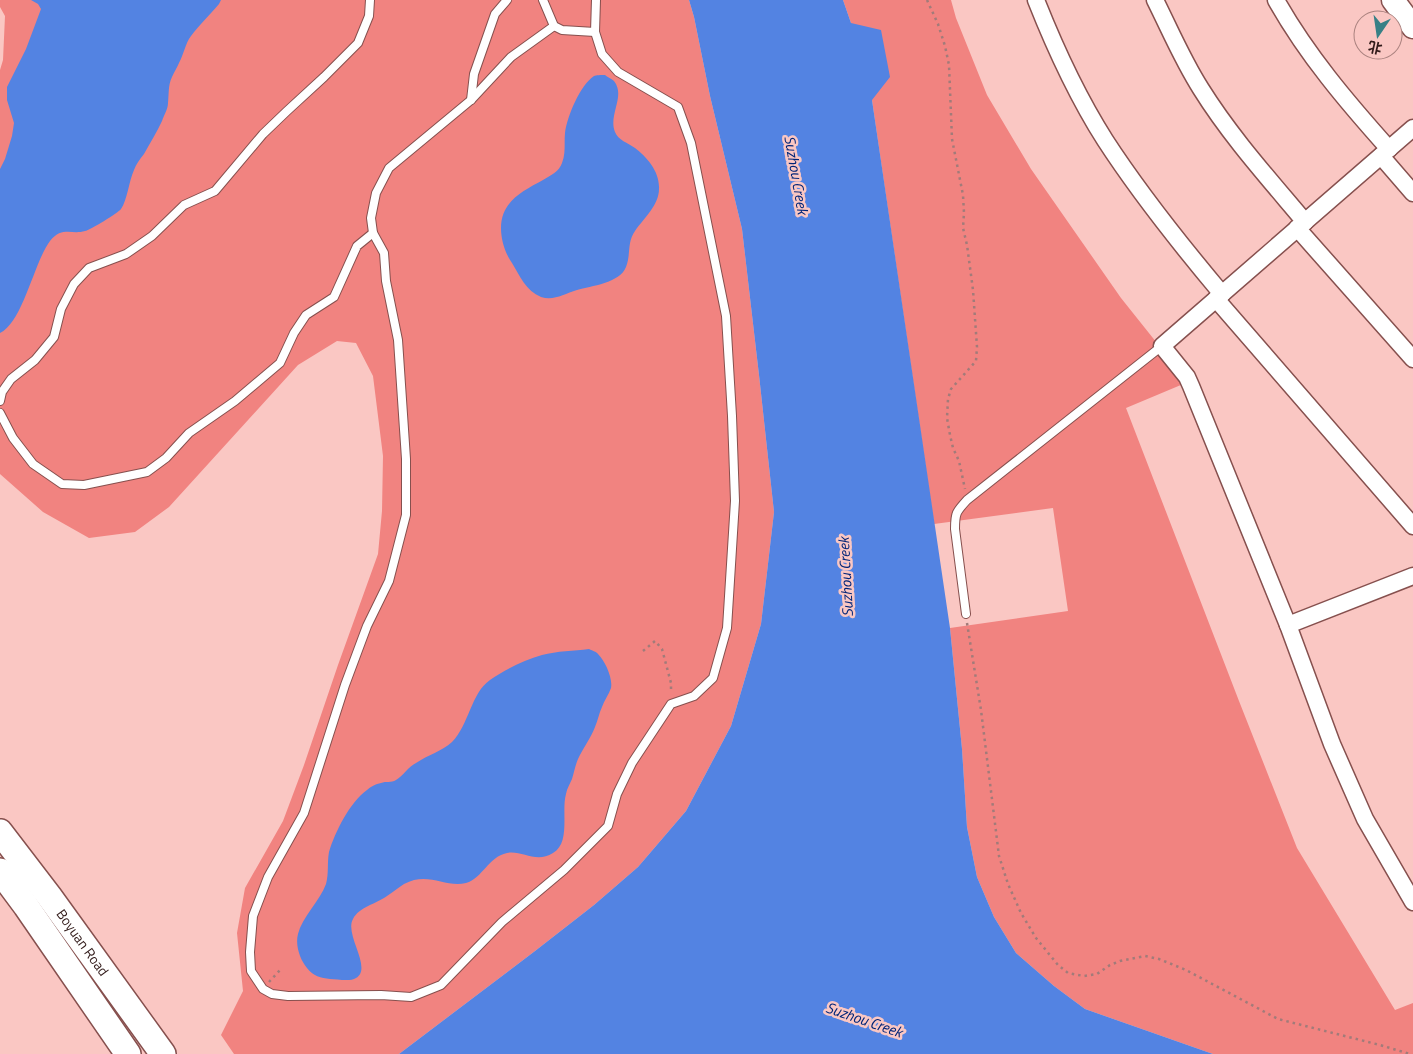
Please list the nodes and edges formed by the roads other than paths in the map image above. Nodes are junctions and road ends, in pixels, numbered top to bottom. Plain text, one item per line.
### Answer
1 (370, 0) edge
2 (507, 0) edge
3 (543, 0) edge
4 (596, 0) edge
5 (1036, 0) edge
6 (1156, 0) edge
7 (1276, 0) edge
8 (1393, 0) edge
9 (554, 26) junction
10 (1413, 27) edge
11 (595, 32) junction
12 (471, 100) junction
13 (1413, 128) edge
14 (1385, 153) junction
15 (1413, 193) edge
16 (1301, 225) junction
17 (373, 233) junction
18 (1219, 297) junction
19 (1162, 346) junction
20 (1413, 359) edge
21 (0, 401) edge
22 (0, 413) edge
23 (1413, 526) edge
24 (1413, 576) edge
25 (966, 614) road end
26 (1288, 625) junction
27 (0, 832) edge
28 (0, 871) edge
29 (1413, 902) edge
30 (128, 1054) edge
31 (163, 1054) edge

1 - 21 lane
2 - 12 lane
3 - 9 lane
4 - 11 lane
5 - 18 street
6 - 16 street
7 - 14 street
8 - 10 street
9 - 11 lane
9 - 12 lane
11 - 17 lane
12 - 17 lane
13 - 14 street
14 - 15 street
14 - 16 street
16 - 18 street
16 - 20 street
17 - 22 lane
18 - 19 street
18 - 23 street
19 - 25 lane
19 - 26 street
24 - 26 street
26 - 29 street
27 - 31 main road, Boyuan Road
28 - 30 main road, Boyuan Road

